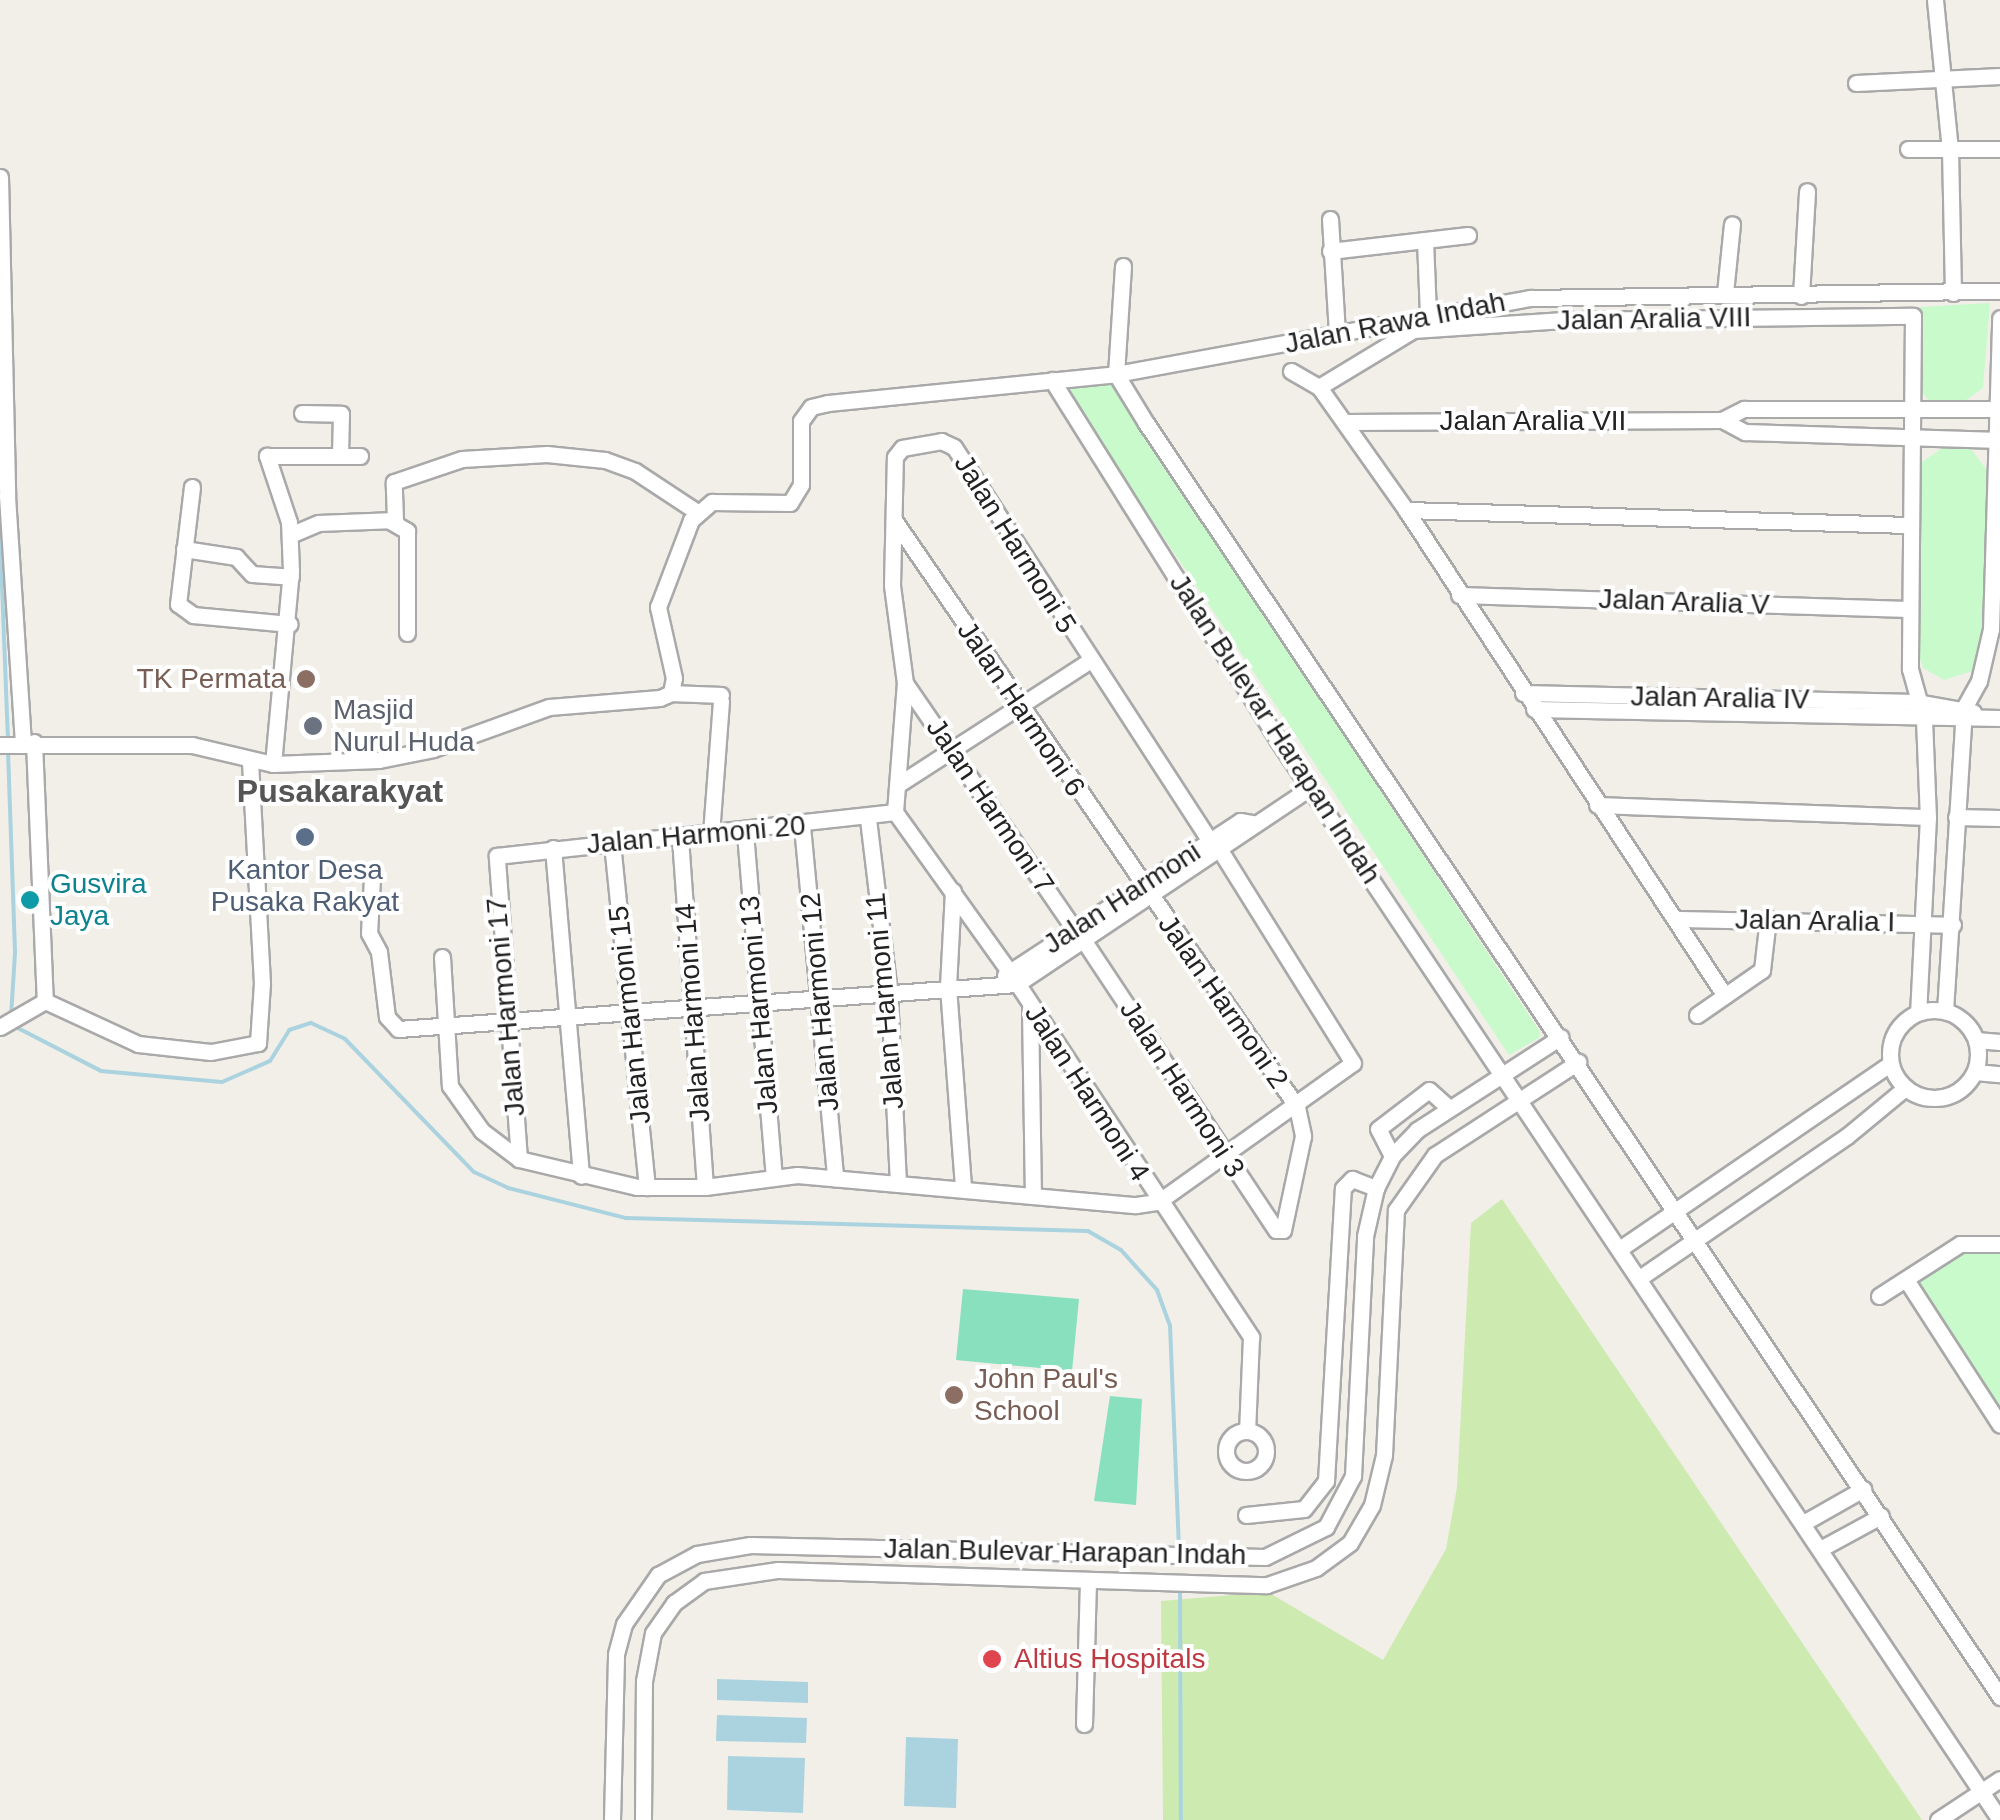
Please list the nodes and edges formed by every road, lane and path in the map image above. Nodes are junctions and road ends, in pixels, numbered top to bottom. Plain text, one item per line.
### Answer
1 (1934, 0) edge
2 (2000, 76) edge
3 (1942, 78) junction
4 (1856, 82) dead end
5 (1908, 149) dead end
6 (1950, 149) junction
7 (2000, 149) edge
8 (0, 176) edge
9 (1807, 190) dead end
10 (1330, 219) dead end
11 (1732, 224) dead end
12 (1468, 235) dead end
13 (1425, 240) junction
14 (1330, 252) junction
15 (1123, 266) dead end
16 (2000, 291) edge
17 (1725, 293) junction
18 (1953, 293) junction
19 (1802, 296) junction
20 (1428, 314) junction
21 (2000, 318) edge
22 (1338, 332) junction
23 (1291, 371) dead end
24 (1116, 374) junction
25 (1052, 380) junction
26 (1319, 387) junction
27 (1910, 406) junction
28 (2000, 408) edge
29 (302, 412) dead end
30 (1722, 420) junction
31 (1344, 422) junction
32 (1910, 436) junction
33 (1998, 440) edge
34 (340, 455) junction
35 (360, 456) dead end
36 (192, 487) dead end
37 (1406, 510) junction
38 (696, 512) junction
39 (894, 520) junction
40 (390, 521) junction
41 (1909, 525) junction
42 (290, 535) junction
43 (1997, 539) edge
44 (184, 548) junction
45 (291, 577) junction
46 (1459, 596) junction
47 (1909, 608) junction
48 (290, 624) junction
49 (1996, 629) edge
50 (407, 633) dead end
51 (1088, 660) junction
52 (906, 683) junction
53 (671, 693) junction
54 (1523, 693) junction
55 (1916, 702) junction
56 (1018, 706) junction
57 (1534, 709) junction
58 (1964, 715) junction
59 (1994, 718) edge
60 (1924, 719) junction
61 (18, 744) edge
62 (954, 752) junction
63 (250, 760) junction
64 (273, 764) junction
65 (899, 784) junction
66 (1310, 788) junction
67 (1596, 806) junction
68 (895, 812) junction
69 (1928, 817) junction
70 (1956, 817) junction
71 (868, 818) junction
72 (2000, 818) edge
73 (802, 826) junction
74 (745, 833) junction
75 (711, 834) junction
76 (680, 838) junction
77 (612, 843) junction
78 (1216, 847) junction
79 (553, 848) junction
80 (497, 856) joint
81 (372, 878) dead end
82 (953, 891) junction
83 (1144, 891) junction
84 (1768, 918) junction
85 (1676, 919) junction
86 (1926, 924) junction
87 (1953, 924) junction
88 (1080, 936) junction
89 (442, 957) dead end
90 (1013, 978) junction
91 (948, 987) junction
92 (889, 993) junction
93 (1726, 996) junction
94 (822, 998) junction
95 (758, 999) junction
96 (44, 1001) junction
97 (692, 1004) junction
98 (1030, 1006) junction
99 (632, 1009) junction
100 (1946, 1011) junction
101 (568, 1012) junction
102 (1918, 1012) junction
103 (1697, 1015) dead end
104 (508, 1018) junction
105 (445, 1022) junction
106 (0, 1027) edge
107 (1561, 1037) junction
108 (1976, 1040) junction
109 (2000, 1042) edge
110 (1578, 1062) junction
111 (1890, 1064) junction
112 (1975, 1072) junction
113 (1504, 1074) junction
114 (2000, 1074) edge
115 (1905, 1088) junction
116 (1520, 1100) junction
117 (1297, 1107) junction
118 (1449, 1108) junction
119 (1222, 1152) junction
120 (1392, 1156) junction
121 (519, 1158) junction
122 (581, 1176) junction
123 (774, 1176) junction
124 (835, 1178) junction
125 (898, 1183) junction
126 (647, 1188) junction
127 (706, 1188) junction
128 (963, 1188) junction
129 (1376, 1188) junction
130 (1033, 1194) junction
131 (1158, 1202) junction
132 (1679, 1212) junction
133 (1336, 1232) junction
134 (1366, 1236) junction
135 (1696, 1238) junction
136 (2000, 1244) edge
137 (1622, 1248) junction
138 (1641, 1277) junction
139 (1907, 1281) junction
140 (1879, 1296) dead end
141 (2000, 1425) edge
142 (1247, 1431) dead end
143 (1332, 1442) junction
144 (1358, 1444) junction
145 (1862, 1489) junction
146 (1309, 1506) junction
147 (1246, 1515) dead end
148 (1880, 1516) junction
149 (1805, 1522) junction
150 (1326, 1526) junction
151 (792, 1546) junction
152 (1822, 1548) junction
153 (1000, 1552) junction
154 (790, 1570) junction
155 (1000, 1578) junction
156 (1088, 1581) junction
157 (2000, 1696) edge
158 (1084, 1724) dead end
159 (2000, 1779) edge
160 (1981, 1792) junction
161 (1998, 1818) edge
162 (612, 1820) edge
163 (643, 1820) edge
164 (1938, 1820) edge

1 - 3 street
2 - 3 street
3 - 4 street
3 - 6 street
5 - 6 street
6 - 7 street
6 - 18 street
8 - 61 street
9 - 19 street
10 - 14 street
11 - 17 street
12 - 13 street
13 - 14 street
13 - 20 street
14 - 22 street
15 - 24 street
16 - 18 street, Jalan Rawa Indah
17 - 19 street, Jalan Rawa Indah
17 - 20 street, Jalan Rawa Indah
18 - 19 street, Jalan Rawa Indah
20 - 22 street, Jalan Rawa Indah
21 - 28 street
22 - 24 street, Jalan Rawa Indah
23 - 26 street
24 - 25 street, Jalan Rawa Indah
24 - 107 street
25 - 38 street, Jalan Rawa Indah
25 - 66 street, Jalan Bulevar Harapan Indah
26 - 27 street, Jalan Aralia VIII
26 - 31 street
27 - 28 street, Jalan Aralia VII
27 - 30 street, Jalan Aralia VII
27 - 32 street, Jalan Aralia VIII
28 - 33 street
29 - 34 street
30 - 31 street, Jalan Aralia VII
30 - 32 street, Jalan Aralia VII
31 - 37 street
32 - 33 street, Jalan Aralia VII
32 - 41 street, Jalan Aralia VIII
33 - 43 street
34 - 35 street
34 - 42 street
36 - 44 street
37 - 41 street
37 - 46 street
38 - 40 street
38 - 53 street
39 - 51 street, Jalan Harmoni 5
39 - 52 street, Jalan Harmoni 5
39 - 56 street, Jalan Harmoni 6
40 - 42 street
40 - 50 street
41 - 47 street, Jalan Aralia VIII
42 - 45 street
43 - 49 street
44 - 45 street
44 - 48 street
45 - 48 street
46 - 47 street, Jalan Aralia V
46 - 54 street
47 - 55 street, Jalan Aralia VIII
48 - 64 street
49 - 58 street
51 - 56 street
51 - 78 street, Jalan Harmoni 5
52 - 62 street, Jalan Harmoni 7
52 - 65 street, Jalan Harmoni 5
53 - 64 street
53 - 75 street
54 - 55 street, Jalan Aralia IV
54 - 57 street
55 - 58 street, Jalan Aralia IV
55 - 60 street
56 - 62 street
56 - 83 street, Jalan Harmoni 6
57 - 60 street
57 - 67 street
58 - 59 street
58 - 60 street
58 - 70 street
60 - 69 street
61 - 63 street
61 - 96 street
62 - 65 street
62 - 88 street, Jalan Harmoni 7
63 - 64 street
63 - 96 street
65 - 68 street, Jalan Harmoni 5
66 - 78 street, Jalan Harmoni
66 - 113 street, Jalan Bulevar Harapan Indah
67 - 69 street
67 - 85 street
68 - 71 street, Jalan Harmoni 20
68 - 82 street, Jalan Harmoni 4
69 - 86 street
70 - 72 street
70 - 87 street
71 - 73 street, Jalan Harmoni 20
71 - 92 street, Jalan Harmoni 11
73 - 74 street, Jalan Harmoni 20
73 - 94 street, Jalan Harmoni 12
74 - 75 street, Jalan Harmoni 20
74 - 95 street, Jalan Harmoni 13
75 - 76 street, Jalan Harmoni 20
76 - 77 street, Jalan Harmoni 20
76 - 97 street, Jalan Harmoni 14
77 - 79 street, Jalan Harmoni 20
77 - 99 street, Jalan Harmoni 15
78 - 83 street, Jalan Harmoni
78 - 117 street, Jalan Harmoni 5
79 - 80 street, Jalan Harmoni 20
79 - 101 street
80 - 104 street, Jalan Harmoni 17
81 - 105 street
82 - 90 street, Jalan Harmoni 4
82 - 91 street
83 - 88 street, Jalan Harmoni
83 - 117 street, Jalan Harmoni 2
84 - 85 street, Jalan Aralia I
84 - 86 street, Jalan Aralia I
84 - 93 street
85 - 93 street
86 - 87 street, Jalan Aralia I
86 - 102 street
87 - 100 street
88 - 90 street, Jalan Harmoni
88 - 119 street, Jalan Harmoni 3
89 - 105 street
90 - 91 street, Jalan Harmoni
90 - 98 street, Jalan Harmoni 4
91 - 92 street
91 - 128 street
92 - 94 street
92 - 125 street, Jalan Harmoni 11
93 - 103 street
94 - 95 street
94 - 124 street, Jalan Harmoni 12
95 - 97 street
95 - 123 street, Jalan Harmoni 13
96 - 106 street
97 - 99 street
97 - 127 street, Jalan Harmoni 14
98 - 130 street
98 - 131 street, Jalan Harmoni 4
99 - 101 street
99 - 126 street, Jalan Harmoni 15
100 - 102 street
100 - 108 street
101 - 104 street
101 - 122 street
102 - 111 street
104 - 105 street
104 - 121 street, Jalan Harmoni 17
105 - 121 street
107 - 110 street
107 - 113 street
108 - 109 street
108 - 112 street
110 - 116 street, Jalan Bulevar Harapan Indah
110 - 132 street
111 - 115 street
111 - 132 street
112 - 114 street
112 - 115 street
113 - 116 street, Jalan Bulevar Harapan Indah
113 - 118 street
115 - 135 street
116 - 137 street, Jalan Bulevar Harapan Indah
116 - 156 street, Jalan Bulevar Harapan Indah
117 - 119 street
117 - 119 street, Jalan Harmoni 3
118 - 120 street
118 - 120 street
119 - 131 street
120 - 129 street
121 - 122 street
122 - 126 street
123 - 124 street
123 - 127 street
124 - 125 street
125 - 128 street
126 - 127 street
128 - 130 street
129 - 133 street
129 - 134 street
130 - 131 street
131 - 142 street, Jalan Harmoni 4
132 - 135 street
132 - 137 street
133 - 134 street
133 - 143 street
134 - 144 street
135 - 138 street
135 - 145 street
136 - 139 street
137 - 138 street, Jalan Bulevar Harapan Indah
138 - 149 street, Jalan Bulevar Harapan Indah
139 - 140 street
139 - 141 street
143 - 144 street
143 - 146 street
144 - 150 street
145 - 148 street
145 - 149 street
146 - 147 street
146 - 150 street
148 - 152 street
148 - 157 street
149 - 152 street, Jalan Bulevar Harapan Indah
150 - 153 street, Jalan Bulevar Harapan Indah
151 - 153 street, Jalan Bulevar Harapan Indah
151 - 154 street
151 - 162 street, Jalan Bulevar Harapan Indah
152 - 160 street, Jalan Bulevar Harapan Indah
153 - 155 street
154 - 155 street, Jalan Bulevar Harapan Indah
154 - 163 street, Jalan Bulevar Harapan Indah
155 - 156 street, Jalan Bulevar Harapan Indah
156 - 158 street
159 - 160 street
160 - 161 street, Jalan Bulevar Harapan Indah
160 - 164 street

